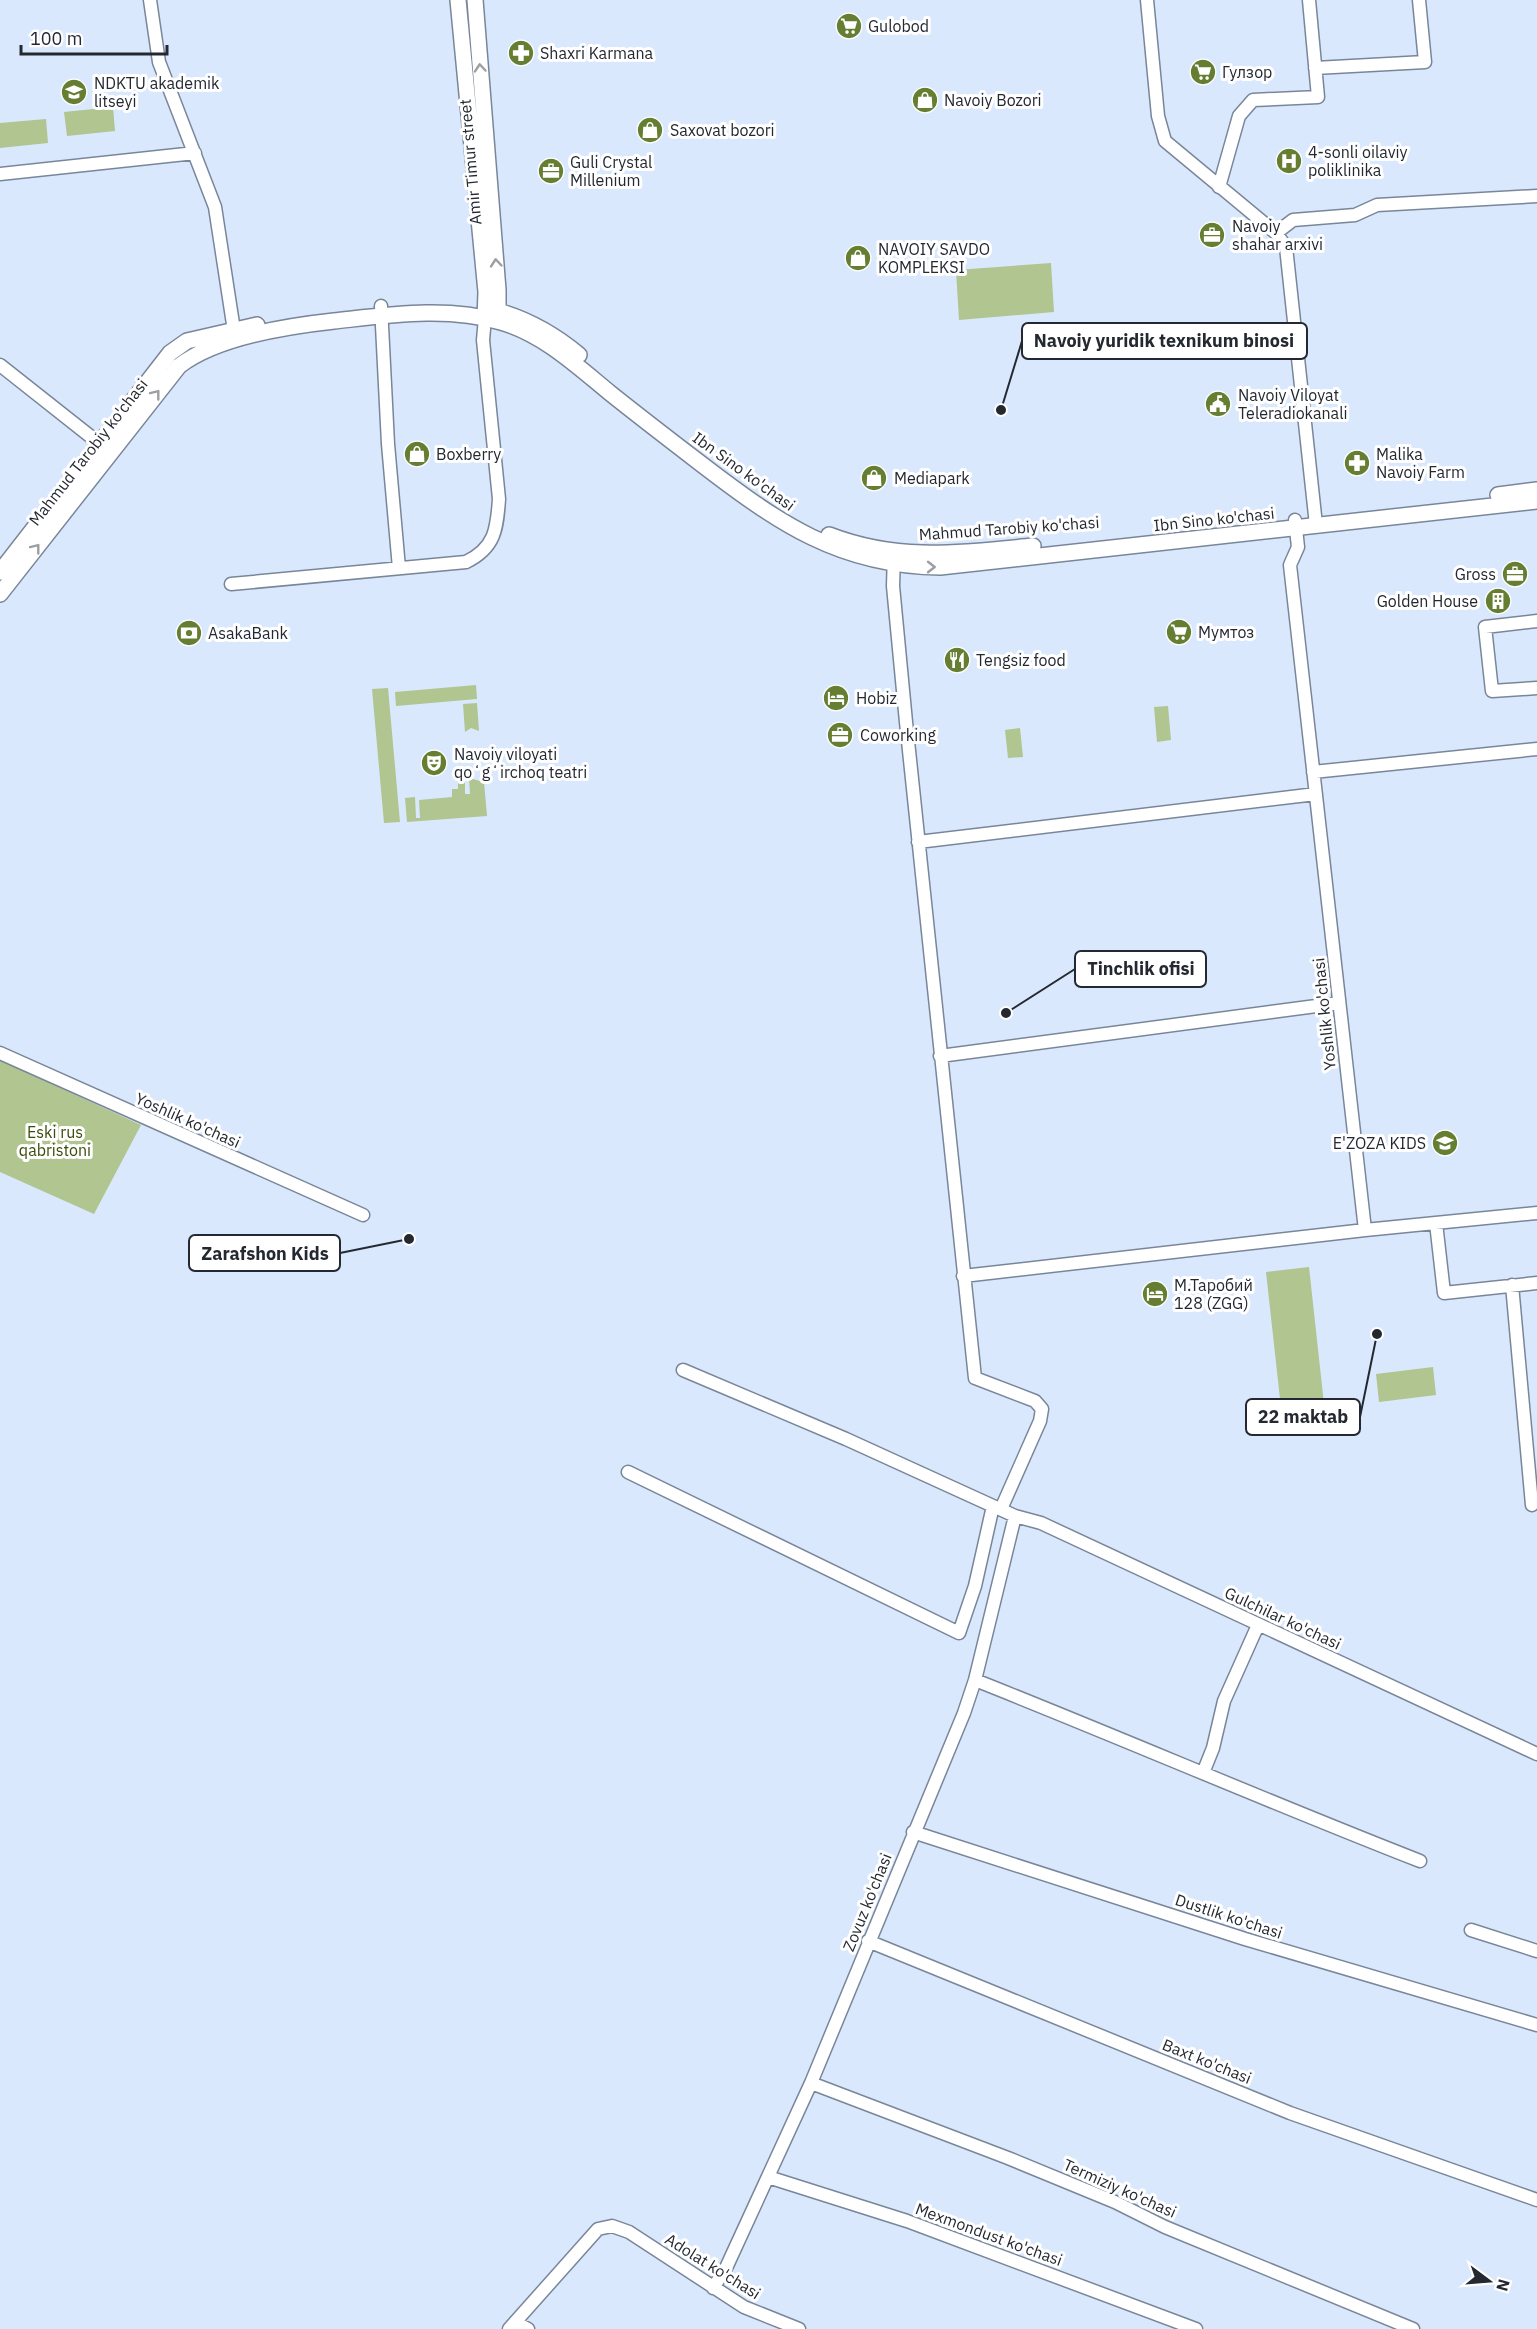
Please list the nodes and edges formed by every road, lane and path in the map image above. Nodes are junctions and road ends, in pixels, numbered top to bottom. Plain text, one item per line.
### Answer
1 (150, 0) edge
2 (458, 0) edge
3 (475, 0) edge
4 (1147, 0) edge
5 (1309, 0) edge
6 (1419, 0) edge
7 (1315, 68) junction
8 (195, 153) junction
9 (0, 174) edge
10 (1219, 187) junction
11 (1537, 196) edge
12 (1276, 233) junction
13 (382, 311) junction
14 (491, 315) junction
15 (235, 335) junction
16 (0, 365) edge
17 (100, 444) junction
18 (1537, 490) edge
19 (1537, 501) edge
20 (1316, 521) junction
21 (1295, 524) junction
22 (894, 559) junction
23 (399, 568) junction
24 (0, 573) edge
25 (231, 584) dead end
26 (0, 594) edge
27 (1537, 621) edge
28 (1537, 687) edge
29 (1537, 749) edge
30 (1313, 772) junction
31 (1316, 794) junction
32 (918, 842) junction
33 (1339, 1003) junction
34 (0, 1053) edge
35 (940, 1056) junction
36 (1537, 1214) edge
37 (363, 1215) dead end
38 (1436, 1223) junction
39 (1365, 1230) junction
40 (963, 1276) junction
41 (1537, 1283) edge
42 (1512, 1286) junction
43 (682, 1370) dead end
44 (628, 1472) dead end
45 (1532, 1505) dead end
46 (997, 1508) junction
47 (1015, 1515) junction
48 (1258, 1625) junction
49 (975, 1680) junction
50 (1537, 1754) edge
51 (1203, 1773) junction
52 (913, 1832) junction
53 (1420, 1862) dead end
54 (1471, 1930) dead end
55 (868, 1941) junction
56 (1537, 1951) edge
57 (1537, 2025) edge
58 (811, 2083) junction
59 (768, 2177) junction
60 (1537, 2200) edge
61 (713, 2288) junction
62 (512, 2325) edge
63 (528, 2329) edge
64 (799, 2329) edge
65 (1196, 2329) edge
66 (1413, 2329) edge

1 - 8 street
2 - 14 main road, Amir Timur street
14 -> 3 main road, Amir Timur street
4 - 10 street
5 - 7 street
6 - 7 street
7 - 10 street
8 - 9 street
8 - 15 street
10 - 12 street
11 - 12 street
12 - 20 street
13 - 14 main road, Mahmud Tarobiy ko'chasi
13 - 15 main road, Mahmud Tarobiy ko'chasi
13 - 23 street
14 - 22 main road, Mahmud Tarobiy ko'chasi
14 - 23 street
15 - 17 main road, Mahmud Tarobiy ko'chasi
26 -> 15 main road, Mahmud Tarobiy ko'chasi
16 - 17 street, Mahmud Tarobiy ko'chasi
17 - 24 main road, Mahmud Tarobiy ko'chasi
18 - 20 main road, Mahmud Tarobiy ko'chasi
19 - 20 main road
20 - 21 main road, Mahmud Tarobiy ko'chasi
21 - 22 main road, Mahmud Tarobiy ko'chasi
21 - 30 street, Yoshlik ko'chasi
22 - 32 street
23 - 25 street
27 - 28 street
29 - 30 street
30 - 31 street, Yoshlik ko'chasi
31 - 32 street
31 - 33 street, Yoshlik ko'chasi
32 - 35 street
33 - 35 street
33 - 39 street, Yoshlik ko'chasi
34 - 37 street, Yoshlik ko'chasi
35 - 40 street
36 - 38 street
38 - 39 street
38 - 42 street
39 - 40 street
40 - 46 street
41 - 42 street
42 - 45 street
43 - 46 street, Gulchilar ko'chasi
44 - 46 street
46 - 47 street, Gulchilar ko'chasi
47 - 48 street, Gulchilar ko'chasi
47 - 49 street, Zovuz ko'chasi
48 - 50 street, Gulchilar ko'chasi
48 - 51 street
49 - 51 street
49 - 52 street, Zovuz ko'chasi
51 - 53 street
52 - 55 street, Zovuz ko'chasi
52 - 57 street, Dustlik ko'chasi
54 - 56 street
55 - 58 street, Zovuz ko'chasi
55 - 60 street, Baxt ko'chasi
58 - 59 street, Zovuz ko'chasi
58 - 66 street, Termiziy ko'chasi
59 - 61 street, Zovuz ko'chasi
59 - 65 street, Mexmondust ko'chasi
61 - 62 street, Adolat ko'chasi
61 - 64 street, Adolat ko'chasi
62 - 63 street

